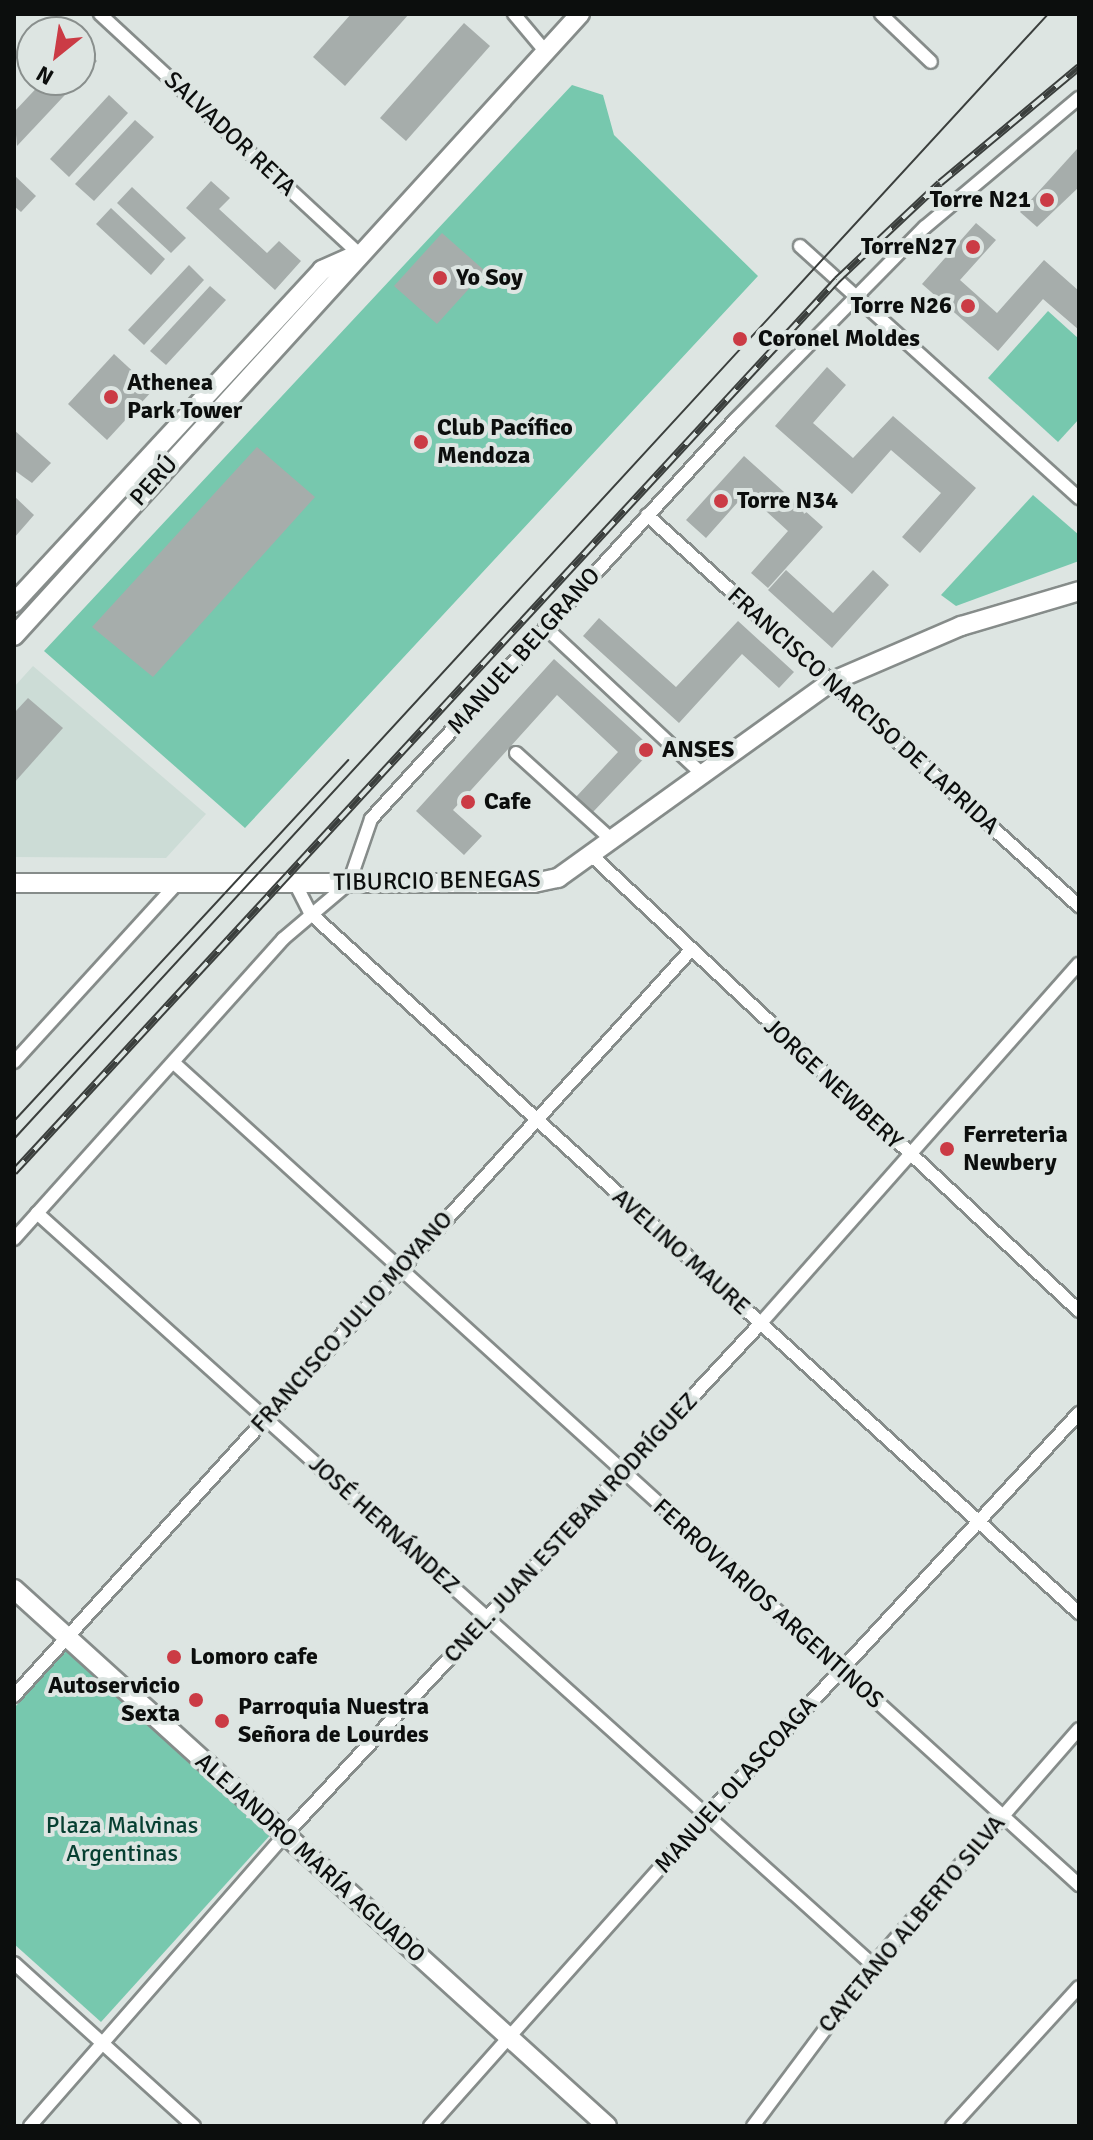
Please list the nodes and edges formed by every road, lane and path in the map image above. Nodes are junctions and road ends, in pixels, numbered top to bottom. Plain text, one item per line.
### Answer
1 (100, 14) edge
2 (514, 14) edge
3 (580, 14) edge
4 (881, 14) edge
5 (545, 51) junction
6 (931, 62) dead end
7 (1077, 104) edge
8 (800, 246) dead end
9 (359, 254) junction
10 (855, 295) junction
11 (1079, 498) edge
12 (647, 515) junction
13 (1079, 591) edge
14 (14, 603) edge
15 (546, 628) junction
16 (14, 636) edge
17 (831, 682) junction
18 (516, 753) dead end
19 (702, 774) junction
20 (611, 839) junction
21 (590, 854) junction
22 (179, 881) junction
23 (294, 881) junction
24 (14, 883) edge
25 (349, 883) junction
26 (1079, 906) edge
27 (310, 913) junction
28 (691, 950) junction
29 (1079, 964) edge
30 (14, 1062) edge
31 (174, 1063) junction
32 (535, 1120) junction
33 (908, 1154) junction
34 (37, 1213) junction
35 (14, 1239) edge
36 (398, 1269) junction
37 (1079, 1311) edge
38 (760, 1324) junction
39 (1079, 1413) edge
40 (265, 1418) junction
41 (623, 1473) junction
42 (979, 1522) junction
43 (14, 1589) edge
44 (1079, 1613) edge
45 (487, 1618) junction
46 (67, 1637) junction
47 (841, 1670) junction
48 (14, 1696) edge
49 (1079, 1729) edge
50 (707, 1815) junction
51 (1002, 1815) junction
52 (285, 1835) junction
53 (1079, 1885) edge
54 (14, 1963) edge
55 (873, 1965) junction
56 (1079, 1987) edge
57 (508, 2039) junction
58 (102, 2043) junction
59 (30, 2126) edge
60 (194, 2126) edge
61 (430, 2126) edge
62 (607, 2126) edge
63 (753, 2126) edge
64 (952, 2126) edge

1 - 9 street, SALVADOR RETA
2 - 5 street
3 - 5 street, PERÚ
4 - 6 street
5 - 9 street, PERÚ
7 - 10 street, MANUEL BELGRANO
8 - 10 street
9 - 14 street, PERÚ
9 - 16 street, PERÚ
10 - 11 street
10 - 12 street, MANUEL BELGRANO
12 - 15 street, MANUEL BELGRANO
12 - 17 street, FRANCISCO NARCISO DE LAPRIDA
13 - 17 street, TIBURCIO BENEGAS
15 - 19 street
15 - 25 street, MANUEL BELGRANO
17 - 19 street, TIBURCIO BENEGAS
17 - 26 street, FRANCISCO NARCISO DE LAPRIDA
18 - 20 street
19 - 20 street, TIBURCIO BENEGAS
20 - 21 street, TIBURCIO BENEGAS
21 - 25 street, TIBURCIO BENEGAS
21 - 28 street, JORGE NEWBERY
22 - 23 street, TIBURCIO BENEGAS
22 - 24 street, TIBURCIO BENEGAS
22 - 30 street
23 - 25 street, TIBURCIO BENEGAS
23 - 27 street, AVELINO MAURE
25 - 27 street
27 - 31 street
27 - 32 street, AVELINO MAURE
28 - 32 street, FRANCISCO JULIO MOYANO
28 - 33 street, JORGE NEWBERY
29 - 33 street, CNEL. JUAN ESTEBAN RODRÍGUEZ
31 - 34 street
31 - 36 street, FERROVIARIOS ARGENTINOS
32 - 36 street, FRANCISCO JULIO MOYANO
32 - 38 street, AVELINO MAURE
33 - 37 street, JORGE NEWBERY
33 - 38 street, CNEL. JUAN ESTEBAN RODRÍGUEZ
34 - 35 street
34 - 40 street, JOSÉ HERNÁNDEZ
36 - 40 street, FRANCISCO JULIO MOYANO
36 - 41 street, FERROVIARIOS ARGENTINOS
38 - 41 street, CNEL. JUAN ESTEBAN RODRÍGUEZ
38 - 42 street, AVELINO MAURE
39 - 42 street, MANUEL OLASCOAGA
40 - 45 street, JOSÉ HERNÁNDEZ
40 - 46 street, FRANCISCO JULIO MOYANO
41 - 45 street, CNEL. JUAN ESTEBAN RODRÍGUEZ
41 - 47 street, FERROVIARIOS ARGENTINOS
42 - 44 street, AVELINO MAURE
42 - 47 street, MANUEL OLASCOAGA
43 - 46 street, ALEJANDRO MARÍA AGUADO
45 - 50 street, JOSÉ HERNÁNDEZ
45 - 52 street, CNEL. JUAN ESTEBAN RODRÍGUEZ
46 - 48 street, FRANCISCO JULIO MOYANO
46 - 52 street, ALEJANDRO MARÍA AGUADO
47 - 50 street, MANUEL OLASCOAGA
47 - 51 street, FERROVIARIOS ARGENTINOS
49 - 51 street, CAYETANO ALBERTO SILVA
50 - 55 street, JOSÉ HERNÁNDEZ
50 - 57 street, MANUEL OLASCOAGA
51 - 53 street, FERROVIARIOS ARGENTINOS
51 - 55 street, CAYETANO ALBERTO SILVA
52 - 57 street, ALEJANDRO MARÍA AGUADO
52 - 58 street, CNEL. JUAN ESTEBAN RODRÍGUEZ
54 - 58 street
55 - 63 street, CAYETANO ALBERTO SILVA
56 - 64 street
57 - 61 street, MANUEL OLASCOAGA
57 - 62 street, ALEJANDRO MARÍA AGUADO
58 - 59 street, CNEL. JUAN ESTEBAN RODRÍGUEZ
58 - 60 street

